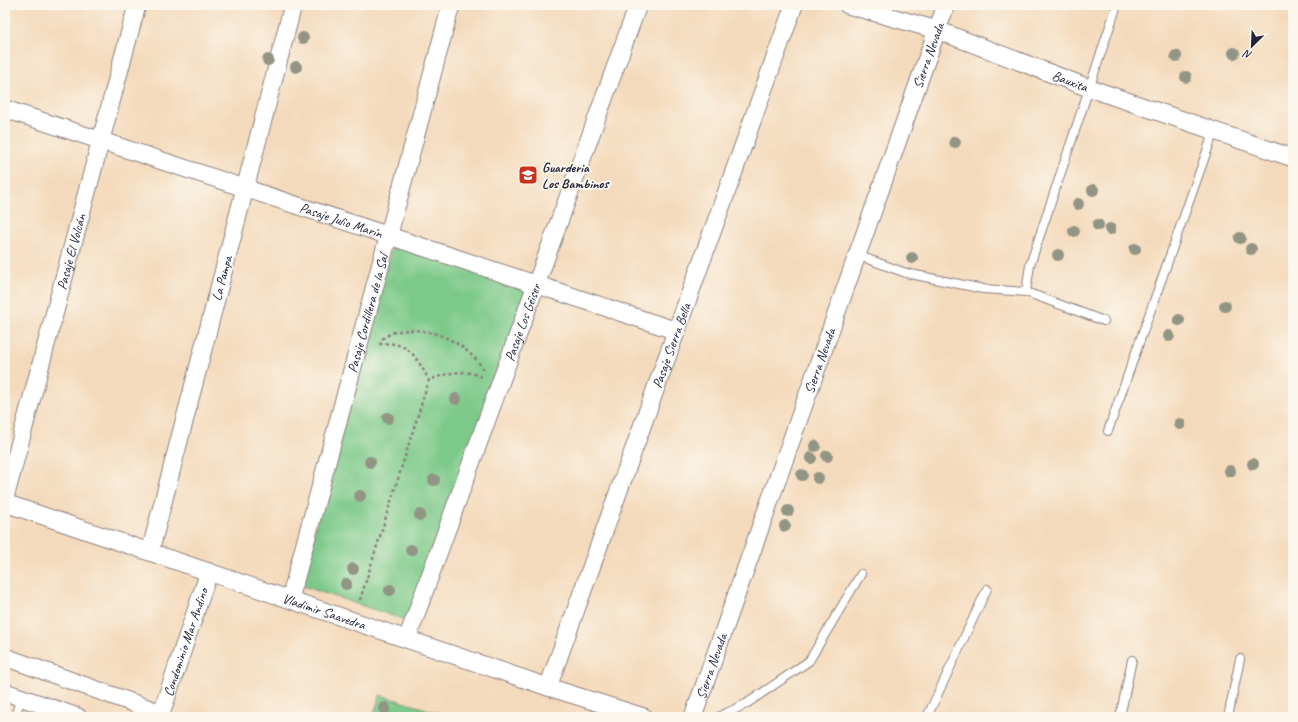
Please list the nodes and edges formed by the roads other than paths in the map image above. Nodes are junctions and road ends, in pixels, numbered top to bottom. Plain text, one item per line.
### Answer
1 (137, 5) edge
2 (293, 5) edge
3 (451, 5) edge
4 (638, 5) edge
5 (794, 5) edge
6 (848, 5) edge
7 (946, 5) edge
8 (1117, 5) edge
9 (937, 30) junction
10 (1090, 88) junction
11 (5, 109) edge
12 (1214, 131) junction
13 (101, 141) junction
14 (1293, 158) edge
15 (245, 189) junction
16 (388, 236) junction
17 (857, 255) junction
18 (536, 285) junction
19 (1026, 292) junction
20 (1104, 322) dead end
21 (677, 331) junction
22 (1108, 431) dead end
23 (5, 498) edge
24 (5, 503) edge
25 (150, 552) junction
26 (209, 572) junction
27 (861, 574) dead end
28 (987, 589) dead end
29 (290, 599) junction
30 (407, 639) junction
31 (5, 657) edge
32 (1240, 659) dead end
33 (1132, 660) dead end
34 (548, 687) junction
35 (5, 692) edge
36 (21, 697) junction
37 (161, 715) edge
38 (15, 717) edge
39 (78, 717) edge
40 (644, 717) edge
41 (693, 717) edge
42 (718, 717) edge
43 (927, 717) edge
44 (1120, 717) edge
45 (1228, 717) edge

1 - 13 street, Pasaje El Volcán
2 - 15 street, La Pampa
3 - 16 street, Pasaje Cordillera de la Sal
4 - 18 street, Pasaje Los Géiser
5 - 21 street, Pasaje Sierra Bella
6 - 9 street, Bauxita
7 - 9 street, Sierra Nevada
8 - 10 lane
9 - 10 street, Bauxita
9 - 17 street, Sierra Nevada
10 - 12 street, Bauxita
10 - 19 lane
11 - 13 street, Pasaje Julio Marín
12 - 14 street, Bauxita
12 - 22 lane
13 - 15 street, Pasaje Julio Marín
13 - 23 street, Pasaje El Volcán
15 - 16 street, Pasaje Julio Marín
15 - 25 street, La Pampa
16 - 18 street, Pasaje Julio Marín
16 - 29 street, Pasaje Cordillera de la Sal
17 - 19 lane
17 - 41 street, Sierra Nevada
18 - 21 street, Pasaje Julio Marín
18 - 30 street, Pasaje Los Géiser
19 - 20 lane
21 - 34 street, Pasaje Sierra Bella
24 - 25 street, Vladimir Saavedra
25 - 26 street, Vladimir Saavedra
26 - 29 street, Vladimir Saavedra
26 - 37 street, Condominio Mar Andino
27 - 42 lane
28 - 43 lane
29 - 30 street, Vladimir Saavedra
30 - 34 street, Vladimir Saavedra
31 - 37 street, Condominio Mar Andino
32 - 45 lane
33 - 44 lane
34 - 40 street, Vladimir Saavedra
35 - 36 street
36 - 38 lane
36 - 39 street

